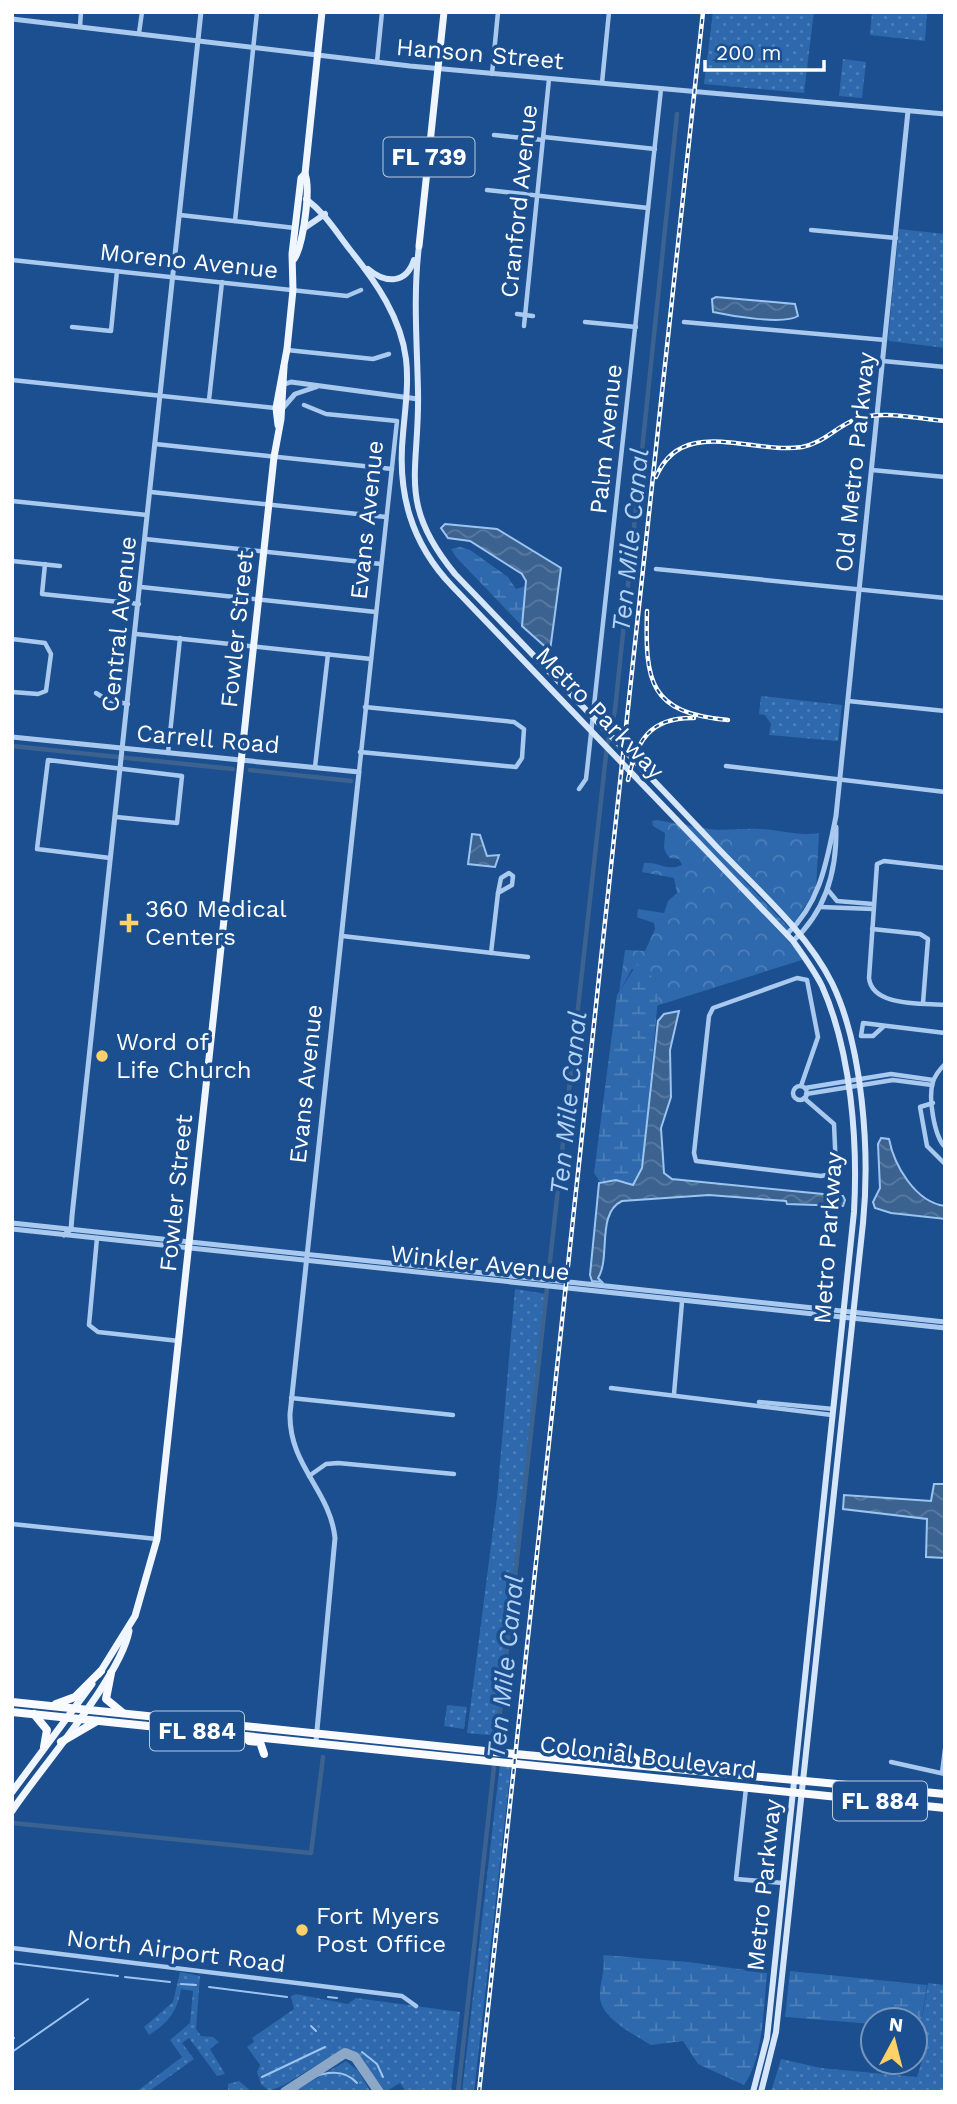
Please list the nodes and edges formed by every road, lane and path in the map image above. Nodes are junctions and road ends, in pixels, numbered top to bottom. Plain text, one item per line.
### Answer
1 (20, 12) edge
2 (81, 12) edge
3 (142, 12) edge
4 (201, 12) edge
5 (257, 12) edge
6 (322, 12) edge
7 (382, 12) edge
8 (444, 12) edge
9 (498, 12) edge
10 (609, 12) edge
11 (12, 19) edge
12 (20, 20) junction
13 (80, 26) junction
14 (139, 33) junction
15 (198, 40) junction
16 (254, 48) junction
17 (318, 56) junction
18 (377, 62) junction
19 (439, 69) junction
20 (492, 74) junction
21 (549, 79) junction
22 (602, 83) junction
23 (661, 89) junction
24 (908, 111) junction
25 (945, 114) edge
26 (494, 135) dead end
27 (543, 139) junction
28 (655, 149) junction
29 (305, 174) junction
30 (300, 188) junction
31 (487, 190) dead end
32 (537, 196) junction
33 (306, 199) junction
34 (648, 208) junction
35 (325, 214) junction
36 (180, 215) junction
37 (235, 221) junction
38 (299, 229) junction
39 (811, 230) dead end
40 (896, 238) junction
41 (419, 246) junction
42 (12, 260) edge
43 (359, 261) junction
44 (117, 271) junction
45 (173, 277) junction
46 (222, 282) junction
47 (293, 290) junction
48 (361, 290) dead end
49 (517, 314) dead end
50 (525, 315) junction
51 (533, 316) dead end
52 (585, 322) dead end
53 (684, 322) dead end
54 (524, 326) dead end
55 (72, 327) dead end
56 (636, 327) junction
57 (885, 340) junction
58 (287, 350) junction
59 (389, 354) dead end
60 (883, 361) junction
61 (945, 367) edge
62 (12, 380) edge
63 (282, 384) junction
64 (322, 386) junction
65 (160, 395) junction
66 (407, 398) junction
67 (418, 399) junction
68 (209, 400) junction
69 (304, 405) dead end
70 (279, 408) junction
71 (155, 444) junction
72 (274, 457) junction
73 (392, 469) junction
74 (872, 470) junction
75 (945, 477) edge
76 (150, 492) junction
77 (12, 501) edge
78 (269, 504) junction
79 (148, 515) junction
80 (387, 517) junction
81 (145, 539) junction
82 (264, 552) junction
83 (12, 561) edge
84 (45, 564) junction
85 (382, 564) junction
86 (60, 566) dead end
87 (656, 569) dead end
88 (141, 587) junction
89 (860, 589) junction
90 (945, 597) edge
91 (259, 600) junction
92 (139, 604) junction
93 (376, 612) junction
94 (136, 634) junction
95 (180, 638) junction
96 (12, 639) edge
97 (254, 646) junction
98 (328, 654) junction
99 (371, 659) junction
100 (12, 692) edge
101 (96, 693) dead end
102 (848, 701) junction
103 (128, 704) junction
104 (365, 707) junction
105 (945, 711) edge
106 (12, 737) edge
107 (123, 750) junction
108 (360, 752) junction
109 (168, 753) junction
110 (243, 759) junction
111 (121, 765) junction
112 (726, 766) dead end
113 (315, 767) junction
114 (359, 772) junction
115 (840, 779) junction
116 (579, 789) dead end
117 (945, 792) edge
118 (836, 816) junction
119 (116, 817) junction
120 (829, 852) junction
121 (111, 859) junction
122 (834, 866) junction
123 (945, 867) edge
124 (828, 890) junction
125 (498, 894) junction
126 (836, 904) junction
127 (873, 906) junction
128 (820, 907) junction
129 (872, 929) junction
130 (790, 931) junction
131 (342, 936) junction
132 (796, 939) junction
133 (491, 953) junction
134 (528, 957) dead end
135 (923, 1003) junction
136 (945, 1005) edge
137 (884, 1026) junction
138 (945, 1033) edge
139 (945, 1064) edge
140 (846, 1080) junction
141 (858, 1083) junction
142 (932, 1083) junction
143 (848, 1088) junction
144 (804, 1092) junction
145 (933, 1103) junction
146 (945, 1147) edge
147 (945, 1164) edge
148 (12, 1223) edge
149 (12, 1229) edge
150 (71, 1229) junction
151 (64, 1235) junction
152 (97, 1238) junction
153 (189, 1245) junction
154 (307, 1258) junction
155 (638, 1290) junction
156 (618, 1296) junction
157 (716, 1298) junction
158 (682, 1302) junction
159 (843, 1315) junction
160 (853, 1316) junction
161 (945, 1322) edge
162 (945, 1328) edge
163 (179, 1341) junction
164 (611, 1388) dead end
165 (674, 1394) junction
166 (291, 1398) junction
167 (833, 1412) junction
168 (453, 1415) dead end
169 (454, 1474) dead end
170 (308, 1477) junction
171 (12, 1524) edge
172 (157, 1539) junction
173 (130, 1627) junction
174 (100, 1671) junction
175 (111, 1673) junction
176 (12, 1702) edge
177 (46, 1706) junction
178 (73, 1709) junction
179 (84, 1710) junction
180 (12, 1712) edge
181 (34, 1714) junction
182 (125, 1715) junction
183 (66, 1718) junction
184 (78, 1719) junction
185 (97, 1721) junction
186 (223, 1733) junction
187 (316, 1737) junction
188 (61, 1742) junction
189 (44, 1747) junction
190 (621, 1747) dead end
191 (423, 1748) junction
192 (945, 1749) edge
193 (264, 1754) dead end
194 (488, 1755) junction
195 (503, 1757) junction
196 (618, 1762) junction
197 (891, 1762) dead end
198 (643, 1764) junction
199 (31, 1765) junction
200 (567, 1768) junction
201 (696, 1769) junction
202 (943, 1773) edge
203 (615, 1775) junction
204 (798, 1778) junction
205 (746, 1788) junction
206 (12, 1791) edge
207 (796, 1793) junction
208 (945, 1794) edge
209 (15, 1807) edge
210 (945, 1808) edge
211 (783, 1883) junction
212 (12, 1948) edge
213 (416, 2006) dead end
214 (753, 2092) edge
215 (761, 2092) edge

1 - 12 street
2 - 13 street
3 - 14 street
4 - 15 street, Central Avenue
5 - 16 street
6 - 17 main road, Fowler Street
7 - 18 street
8 - 19 main road, FL 739
9 - 20 street
10 - 22 street
11 - 12 street, Hanson Street
12 - 13 street, Hanson Street
13 - 14 street, Hanson Street
14 - 15 street, Hanson Street
15 - 16 street, Hanson Street
15 - 36 street, Central Avenue
16 - 17 street, Hanson Street
16 - 37 street
17 - 18 street, Hanson Street
17 - 29 main road, Fowler Street
18 - 19 street, Hanson Street
19 - 20 street, Hanson Street
19 - 41 main road, FL 739
20 - 21 street, Hanson Street
21 - 22 street, Hanson Street
21 - 27 street, Cranford Avenue
22 - 23 street, Hanson Street
23 - 24 street, Hanson Street
23 - 28 street, Palm Avenue
24 - 25 street, Hanson Street
24 - 40 street, Old Metro Parkway
26 - 27 street
27 - 28 street
27 - 32 street, Cranford Avenue
28 - 34 street, Palm Avenue
29 - 30 main road, Fowler Street
29 - 33 main road, Fowler Street
30 - 33 main road, FL 739
30 - 38 main road, Fowler Street
31 - 32 street
32 - 34 street
32 - 50 street, Cranford Avenue
33 - 35 main road, Metro Parkway / FL 739
33 - 38 main road, Fowler Street
34 - 56 street, Palm Avenue
35 - 38 main road
35 - 43 main road, Metro Parkway / FL 739
36 - 37 street
36 - 45 street, Central Avenue
37 - 38 street
38 - 47 main road, Fowler Street
39 - 40 street
40 - 57 street, Old Metro Parkway
41 - 43 main road
41 - 67 main road, FL 739
42 - 44 street, Moreno Avenue
43 - 66 main road, Metro Parkway / FL 739
44 - 45 street, Moreno Avenue
44 - 55 street
45 - 46 street, Moreno Avenue
45 - 65 street, Central Avenue
46 - 47 street, Moreno Avenue
46 - 68 street
47 - 48 street, Moreno Avenue
47 - 58 main road, Fowler Street
49 - 50 street
50 - 51 street
50 - 54 street, Cranford Avenue
52 - 56 street
53 - 57 street
56 - 116 street, Palm Avenue
57 - 60 street, Old Metro Parkway
58 - 59 street
58 - 63 main road, Fowler Street
60 - 61 street
60 - 74 street, Old Metro Parkway
62 - 65 street
63 - 64 street
63 - 70 main road, Fowler Street
64 - 66 street
64 - 70 street
65 - 68 street
65 - 71 street, Central Avenue
66 - 67 street
66 - 130 main road, Metro Parkway / FL 739
67 - 130 main road, Metro Parkway / FL 739
68 - 70 street
69 - 73 street, Evans Avenue
70 - 72 main road, Fowler Street
71 - 72 street
71 - 76 street, Central Avenue
72 - 73 street
72 - 78 main road, Fowler Street
73 - 80 street, Evans Avenue
74 - 75 street
74 - 89 street, Old Metro Parkway
76 - 78 street
76 - 79 street, Central Avenue
77 - 79 street
78 - 80 street
78 - 82 main road, Fowler Street
79 - 81 street, Central Avenue
80 - 85 street, Evans Avenue
81 - 82 street
81 - 88 street, Central Avenue
82 - 85 street
82 - 91 main road, Fowler Street
83 - 84 street
84 - 86 street
84 - 92 street
85 - 93 street, Evans Avenue
87 - 89 street
88 - 91 street
88 - 92 street, Central Avenue
89 - 90 street
89 - 102 street, Old Metro Parkway
91 - 93 street
91 - 97 main road, Fowler Street
92 - 94 street, Central Avenue
93 - 99 street, Evans Avenue
94 - 95 street
94 - 103 street, Central Avenue
95 - 97 street
95 - 109 street
96 - 100 street
97 - 98 street
97 - 110 main road, Fowler Street
98 - 99 street
98 - 113 street
99 - 104 street, Evans Avenue
101 - 103 street
102 - 105 street
102 - 115 street, Old Metro Parkway
103 - 107 street, Central Avenue
104 - 108 street, Evans Avenue
104 - 108 street
106 - 107 street, Carrell Road
107 - 109 street, Carrell Road
107 - 111 street, Central Avenue
108 - 114 street, Evans Avenue
109 - 110 street, Carrell Road
110 - 113 street, Carrell Road
110 - 153 main road, Fowler Street
111 - 119 street, Central Avenue
111 - 119 street
111 - 121 street
112 - 115 street
113 - 114 street, Carrell Road
114 - 131 street, Evans Avenue
115 - 117 street
115 - 118 street, Old Metro Parkway
118 - 120 street, Old Metro Parkway
118 - 122 street, Old Metro Parkway
119 - 121 street, Central Avenue
120 - 122 street
120 - 130 street, Old Metro Parkway
121 - 150 street, Central Avenue
122 - 124 street, Old Metro Parkway
123 - 127 street
124 - 126 street
124 - 128 street, Old Metro Parkway
125 - 125 street
125 - 133 street
126 - 127 street
126 - 128 street
127 - 129 street
128 - 132 street, Old Metro Parkway
129 - 135 street
129 - 135 street
130 - 132 main road, Metro Parkway / FL 739
131 - 133 street
131 - 154 street, Evans Avenue
132 - 140 main road, Metro Parkway / FL 739
132 - 141 main road, Metro Parkway / FL 739
133 - 134 street
135 - 136 street
137 - 137 street
137 - 138 street
139 - 142 street
140 - 141 street
140 - 143 main road, Metro Parkway / FL 739
140 - 144 street
141 - 142 street
141 - 143 street
141 - 160 main road, Metro Parkway / FL 739
142 - 145 street
143 - 144 street
143 - 159 main road, Metro Parkway / FL 739
144 - 144 street
145 - 146 street
145 - 147 street
148 - 150 street, Winkler Avenue
149 - 151 street, Winkler Avenue
150 - 151 street
150 - 153 street, Winkler Avenue
151 - 152 street, Winkler Avenue
152 - 153 street, Winkler Avenue
152 - 163 street
153 - 154 street, Winkler Avenue
153 - 163 main road, Fowler Street
154 - 155 street, Winkler Avenue
154 - 156 street, Winkler Avenue
154 - 166 street, Evans Avenue
155 - 156 street
155 - 157 street, Winkler Avenue
156 - 158 street, Winkler Avenue
157 - 158 street
157 - 159 street, Winkler Avenue
158 - 159 street, Winkler Avenue
158 - 165 street
159 - 160 street, Winkler Avenue
159 - 167 main road, Metro Parkway / FL 739
160 - 161 street, Winkler Avenue
160 - 162 street, Winkler Avenue
160 - 204 main road, Metro Parkway / FL 739
163 - 172 main road, Fowler Street
164 - 165 street
165 - 167 street
166 - 168 street
166 - 170 street, Evans Avenue
167 - 204 main road, Metro Parkway / FL 739
169 - 170 street
170 - 187 street, Evans Avenue
171 - 172 street
172 - 173 main road, Fowler Street
173 - 174 main road, Fowler Street
173 - 175 main road, Fowler Street
174 - 177 highway
174 - 178 main road, Fowler Street
175 - 179 main road, Fowler Street
175 - 182 highway
176 - 177 highway, Colonial Boulevard / FL 884
177 - 178 highway, Colonial Boulevard / FL 884
178 - 179 highway, Colonial Boulevard / FL 884
178 - 183 main road, Fowler Street
179 - 182 highway, Colonial Boulevard / FL 884
179 - 184 main road, Fowler Street
180 - 181 highway, Colonial Boulevard / FL 884
181 - 183 highway, Colonial Boulevard / FL 884
181 - 189 highway
182 - 187 highway, Colonial Boulevard / FL 884
183 - 184 highway, Colonial Boulevard / FL 884
183 - 189 main road, Fowler Street
184 - 185 highway, Colonial Boulevard / FL 884
184 - 188 main road, Fowler Street
185 - 186 highway, Colonial Boulevard / FL 884
185 - 188 highway
186 - 187 highway, Colonial Boulevard / FL 884
186 - 193 highway
187 - 191 highway, Colonial Boulevard / FL 884
187 - 191 highway, Colonial Boulevard / FL 884
188 - 209 main road, Fowler Street
189 - 199 main road, Fowler Street
190 - 198 highway
191 - 194 highway, Colonial Boulevard / FL 884
191 - 194 highway, Colonial Boulevard / FL 884
192 - 202 street
194 - 195 highway, Colonial Boulevard / FL 884
195 - 196 highway, Colonial Boulevard / FL 884
195 - 200 highway, Colonial Boulevard / FL 884
196 - 198 highway, Colonial Boulevard / FL 884
196 - 200 highway
197 - 202 street
198 - 201 highway, Colonial Boulevard / FL 884
199 - 206 main road, Fowler Street
199 - 209 main road
200 - 203 highway, Colonial Boulevard / FL 884
201 - 203 highway
201 - 204 highway, Colonial Boulevard / FL 884
203 - 205 highway, Colonial Boulevard / FL 884
204 - 207 main road, Metro Parkway / FL 739
204 - 208 highway, Colonial Boulevard / FL 884
205 - 207 highway, Colonial Boulevard / FL 884
205 - 211 street
207 - 210 highway, Colonial Boulevard / FL 884
207 - 211 main road, Metro Parkway / FL 739
207 - 215 main road, Metro Parkway / FL 739
211 - 214 main road, Metro Parkway / FL 739
212 - 213 street, North Airport Road

